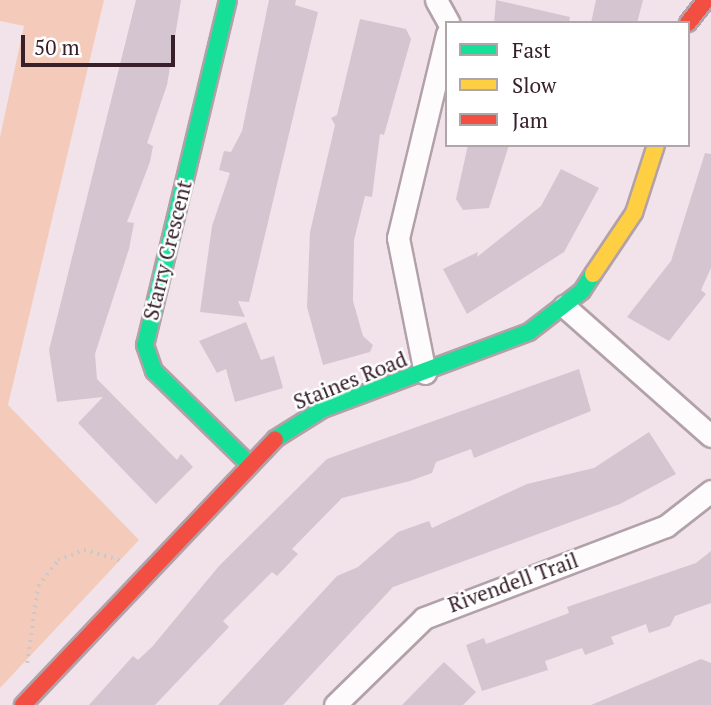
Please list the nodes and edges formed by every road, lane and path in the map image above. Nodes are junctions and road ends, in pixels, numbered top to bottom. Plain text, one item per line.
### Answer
1 (228, 0) edge
2 (436, 0) edge
3 (706, 0) edge
4 (448, 21) edge
5 (690, 21) edge
6 (445, 42) edge
7 (655, 147) edge
8 (564, 306) junction
9 (425, 373) junction
10 (711, 436) edge
11 (248, 463) junction
12 (711, 491) edge
13 (123, 561) dead end
14 (27, 663) dead end
15 (23, 705) edge
16 (335, 705) edge

1 - 11 street, Starry Crescent
2 - 4 street
3 - 5 street
6 - 9 street
7 - 8 street, Staines Road
8 - 9 street, Staines Road
8 - 10 street
9 - 11 street, Staines Road
11 - 15 street, Staines Road
12 - 16 street, Rivendell Trail
13 - 14 path

